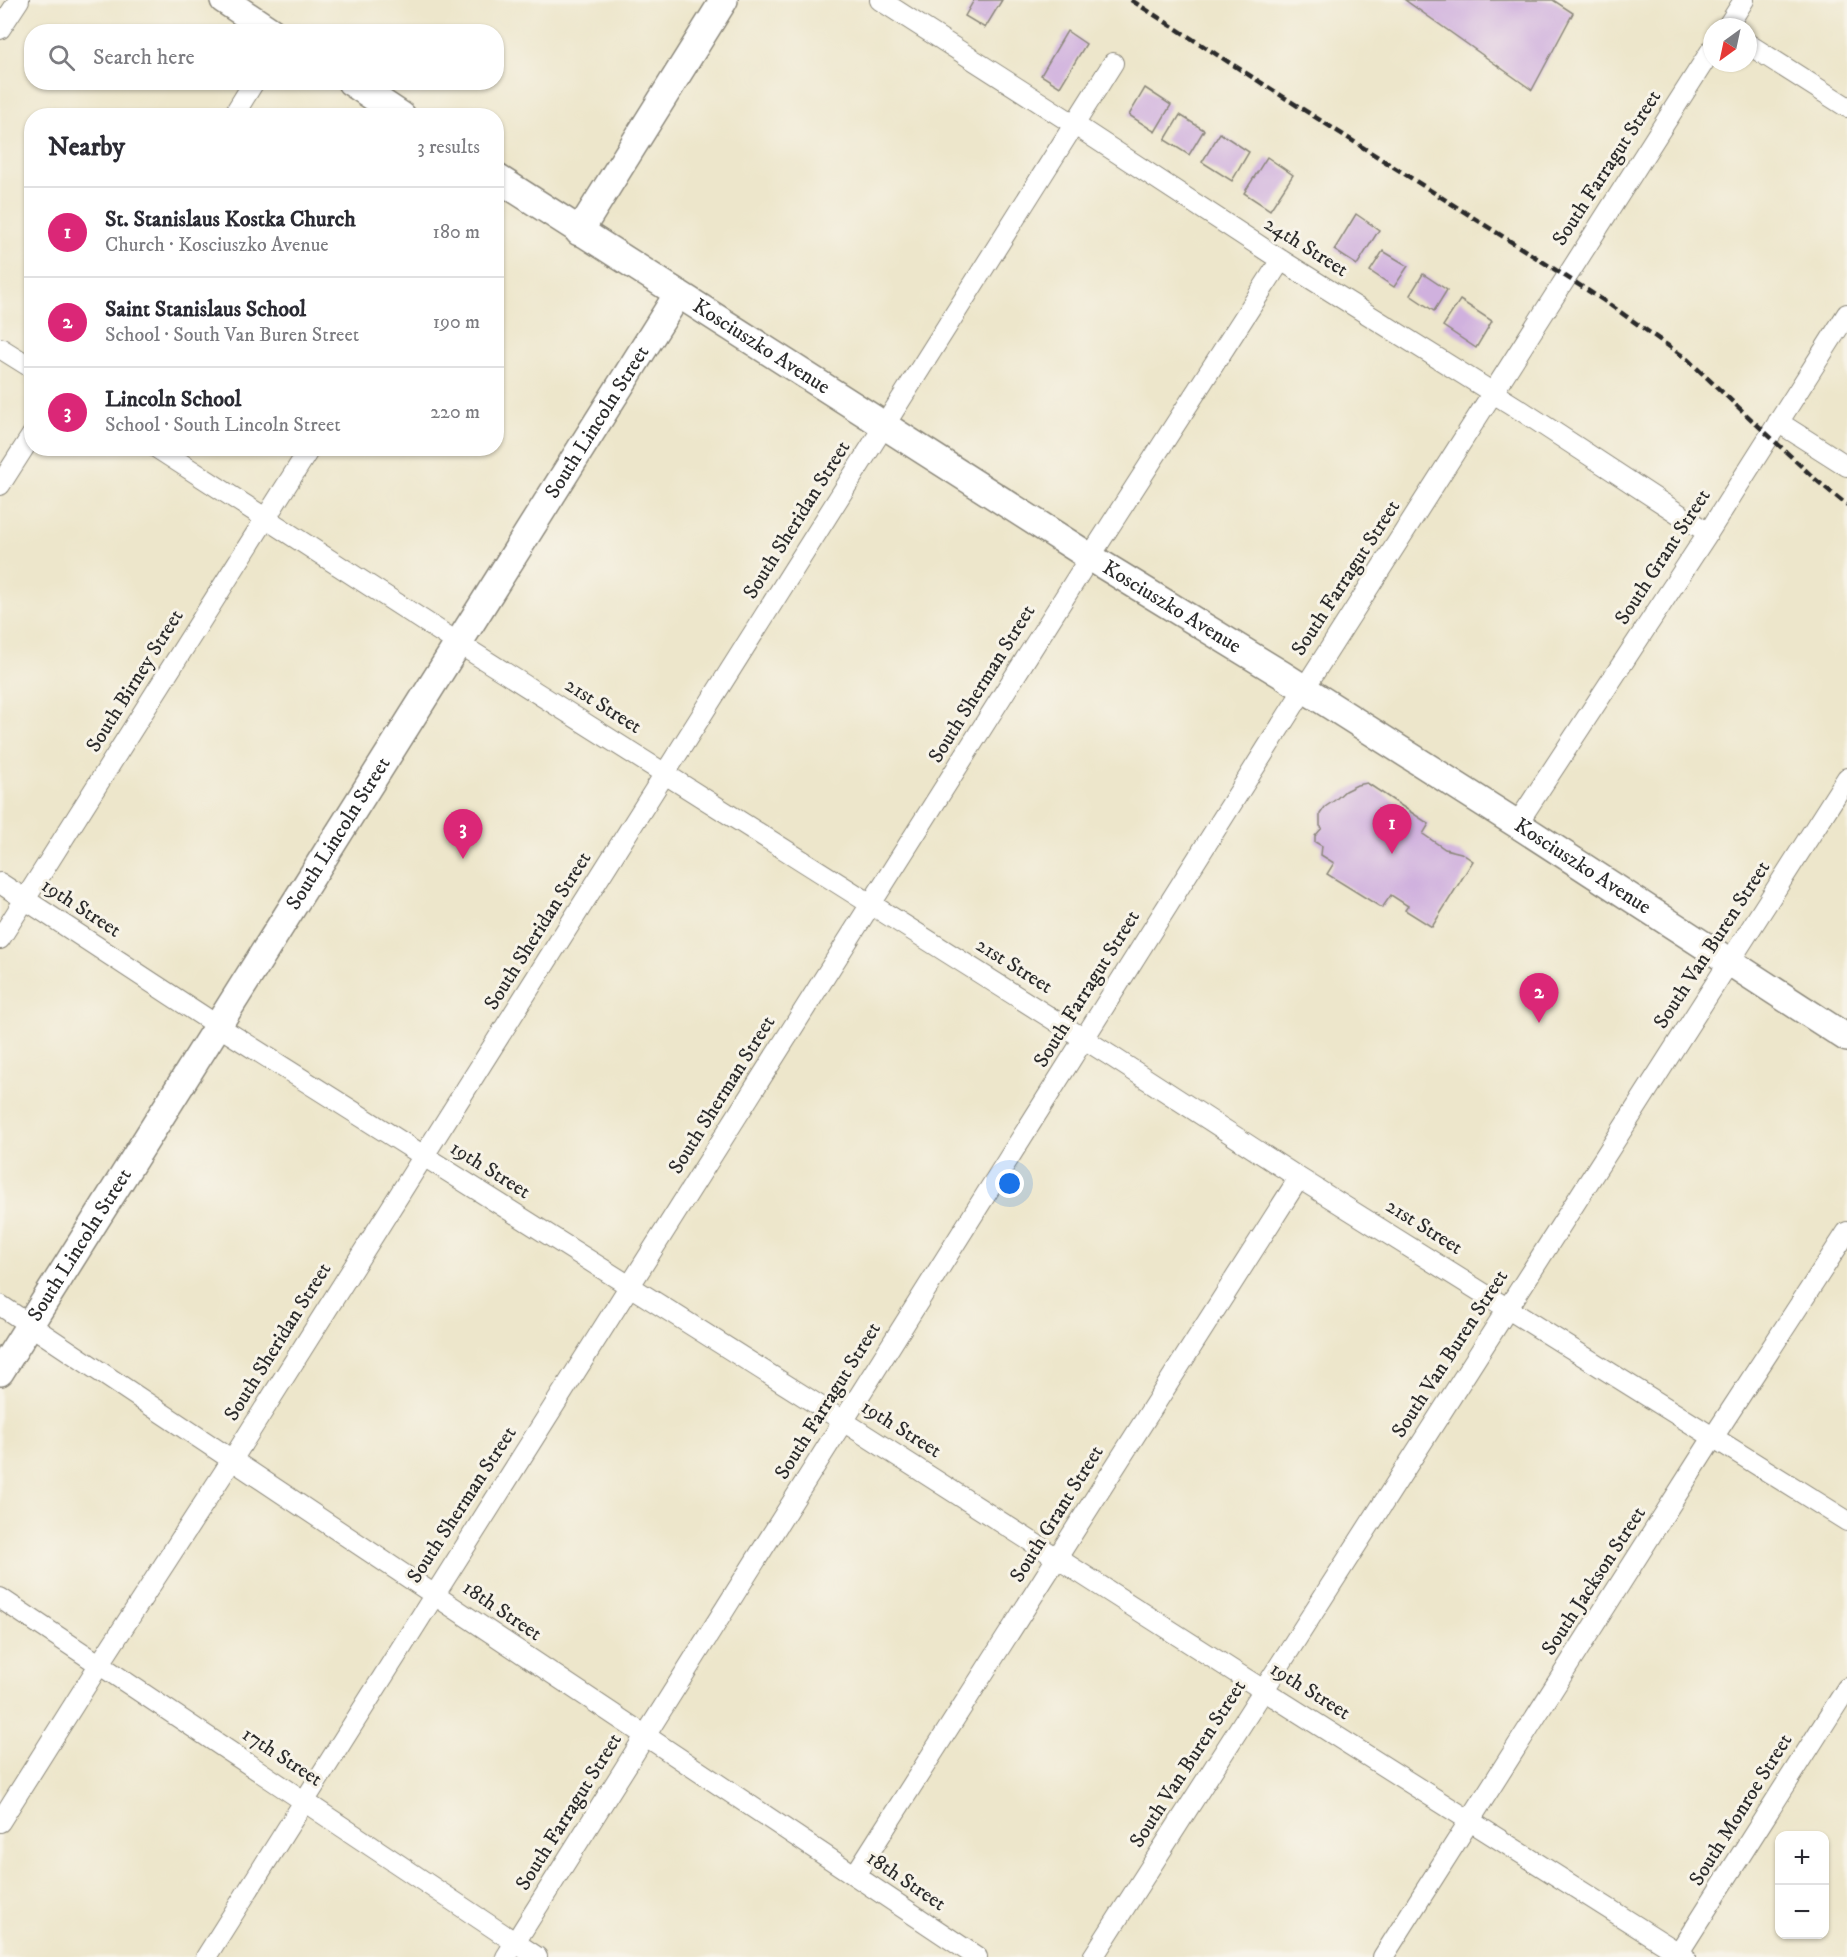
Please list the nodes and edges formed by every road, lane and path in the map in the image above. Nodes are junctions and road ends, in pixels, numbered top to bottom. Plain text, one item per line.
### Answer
1 (19, 0) edge
2 (224, 0) edge
3 (724, 0) edge
4 (880, 0) edge
5 (1744, 0) edge
6 (1733, 18) edge
7 (261, 24) edge
8 (0, 29) edge
9 (1757, 50) edge
10 (1113, 63) dead end
11 (1703, 63) edge
12 (249, 90) edge
13 (363, 90) edge
14 (1847, 107) edge
15 (238, 108) edge
16 (390, 108) edge
17 (1075, 125) junction
18 (504, 182) edge
19 (579, 232) junction
20 (1281, 260) junction
21 (678, 294) junction
22 (1847, 314) edge
23 (0, 348) edge
24 (24, 363) edge
25 (1493, 393) junction
26 (1778, 422) junction
27 (885, 425) junction
28 (24, 447) edge
29 (169, 456) edge
30 (305, 456) edge
31 (1847, 466) edge
32 (0, 484) edge
33 (265, 519) junction
34 (1708, 533) junction
35 (1090, 557) junction
36 (458, 643) junction
37 (1304, 689) junction
38 (666, 774) junction
39 (1847, 778) edge
40 (1517, 824) junction
41 (0, 883) edge
42 (25, 900) junction
43 (871, 904) junction
44 (0, 939) edge
45 (1730, 962) junction
46 (218, 1026) junction
47 (1847, 1038) edge
48 (1084, 1039) junction
49 (423, 1156) junction
50 (1299, 1178) junction
51 (1847, 1232) edge
52 (630, 1287) junction
53 (0, 1305) edge
54 (1508, 1308) junction
55 (30, 1325) junction
56 (0, 1372) edge
57 (844, 1421) junction
58 (1714, 1436) junction
59 (232, 1460) junction
60 (1847, 1521) edge
61 (1058, 1558) junction
62 (434, 1594) junction
63 (0, 1598) edge
64 (99, 1665) junction
65 (1847, 1688) edge
66 (1264, 1690) junction
67 (645, 1735) junction
68 (305, 1800) junction
69 (1470, 1820) junction
70 (0, 1822) edge
71 (855, 1875) junction
72 (510, 1950) edge
73 (1680, 1956) edge
74 (206, 1957) edge
75 (537, 1957) edge
76 (976, 1957) edge
77 (1093, 1957) edge
78 (1383, 1957) edge

1 - 8 street
2 - 7 main road
3 - 19 main road
4 - 17 street, 24th Street
5 - 6 street
9 - 14 street
10 - 17 street, South Sheridan Street
11 - 25 street, South Farragut Street
12 - 15 street
13 - 16 main road
17 - 20 street, 24th Street
17 - 27 street, South Sheridan Street
18 - 19 main road, Kosciuszko Avenue
19 - 21 main road, Kosciuszko Avenue
20 - 25 street, 24th Street
20 - 35 street, South Sherman Street
21 - 27 main road, Kosciuszko Avenue
21 - 36 main road, South Lincoln Street
22 - 26 street, South Grant Street
23 - 24 street
25 - 34 street, 24th Street
25 - 37 street, South Farragut Street
26 - 31 street
26 - 34 street, South Grant Street
27 - 35 main road, Kosciuszko Avenue
27 - 38 street, South Sheridan Street
28 - 32 street
29 - 33 street, 21st Street
30 - 33 street, South Birney Street
33 - 36 street, 21st Street
33 - 42 street, South Birney Street
34 - 40 street, South Grant Street
35 - 37 main road, Kosciuszko Avenue
35 - 43 street, South Sherman Street
36 - 38 street, 21st Street
36 - 46 main road, South Lincoln Street
37 - 40 main road, Kosciuszko Avenue
37 - 48 street, South Farragut Street
38 - 43 street, 21st Street
38 - 49 street, South Sheridan Street
39 - 45 street, South Van Buren Street
40 - 45 main road, Kosciuszko Avenue
41 - 42 street, 19th Street
42 - 44 street, South Birney Street
42 - 46 street, 19th Street
43 - 48 street, 21st Street
43 - 52 street, South Sherman Street
45 - 47 main road, Kosciuszko Avenue
45 - 54 street, South Van Buren Street
46 - 49 street, 19th Street
46 - 55 main road, South Lincoln Street
48 - 50 street, 21st Street
48 - 57 street, South Farragut Street
49 - 52 street, 19th Street
49 - 59 street, South Sheridan Street
50 - 54 street, 21st Street
50 - 61 street, South Grant Street
51 - 58 street, South Jackson Street
52 - 57 street, 19th Street
52 - 62 street, South Sherman Street
53 - 55 street, 18th Street
54 - 58 street, 21st Street
54 - 66 street, South Van Buren Street
55 - 56 main road, South Lincoln Street
55 - 59 street, 18th Street
57 - 61 street, 19th Street
57 - 67 street, South Farragut Street
58 - 60 street, 21st Street
58 - 69 street, South Jackson Street
59 - 62 street, 18th Street
59 - 64 street, South Sheridan Street
61 - 66 street, 19th Street
61 - 71 street, South Grant Street
62 - 67 street, 18th Street
62 - 68 street, South Sherman Street
63 - 64 street, 17th Street
64 - 68 street, 17th Street
64 - 70 street, South Sheridan Street
65 - 73 street, South Monroe Street
66 - 69 street, 19th Street
66 - 77 street, South Van Buren Street
67 - 71 street, 18th Street
67 - 72 street, South Farragut Street
68 - 72 street, 17th Street
68 - 74 street, South Sherman Street
69 - 73 street, 19th Street
69 - 78 street, South Jackson Street
71 - 76 street, 18th Street
72 - 75 street, 17th Street

